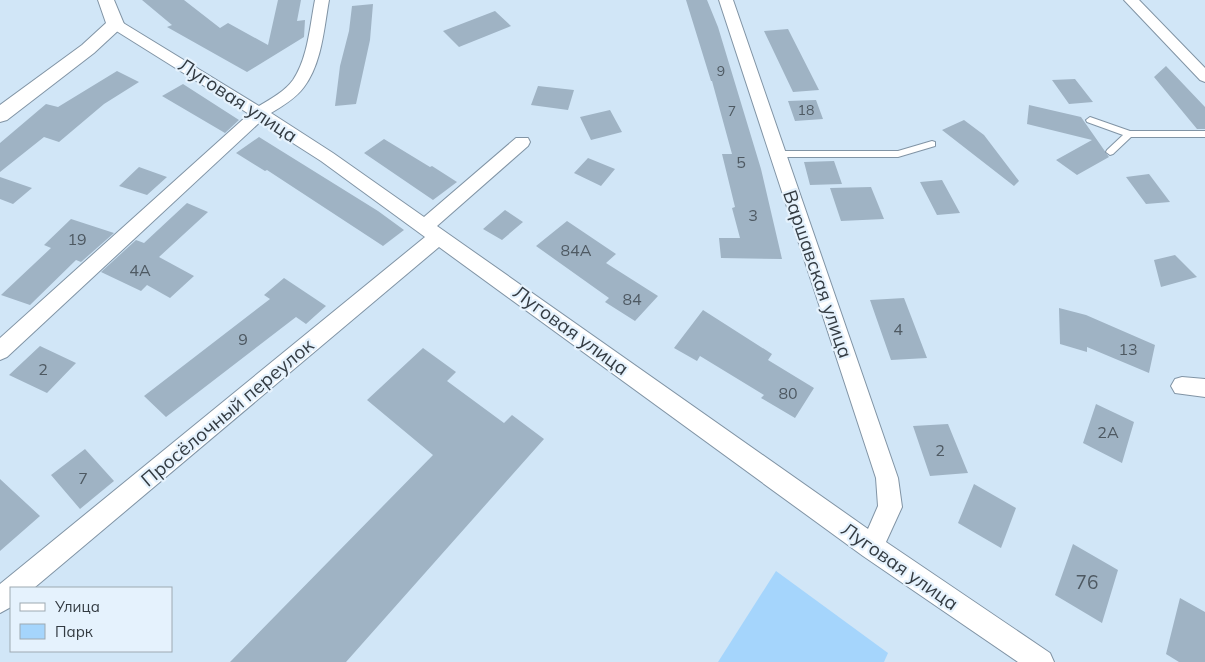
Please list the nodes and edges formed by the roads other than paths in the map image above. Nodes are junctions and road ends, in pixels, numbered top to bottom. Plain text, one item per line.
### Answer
1 (106, 0) edge
2 (322, 0) edge
3 (726, 0) edge
4 (1131, 0) edge
5 (114, 24) junction
6 (1205, 78) edge
7 (259, 114) junction
8 (0, 115) edge
9 (1090, 120) dead end
10 (1129, 134) junction
11 (1205, 134) edge
12 (522, 142) dead end
13 (932, 144) dead end
14 (1110, 152) dead end
15 (778, 154) junction
16 (432, 231) junction
17 (0, 351) edge
18 (1182, 386) dead end
19 (1205, 388) edge
20 (872, 547) junction
21 (16, 587) edge
22 (10, 592) edge
23 (0, 600) edge
24 (1041, 662) edge

1 - 5 street
2 - 7 street
3 - 15 street, Варшавская улица
4 - 6 street
5 - 7 street, Луговая улица
5 - 8 street
7 - 16 street, Луговая улица
7 - 17 street
9 - 10 lane
10 - 11 lane
10 - 14 lane
12 - 16 street, Просёлочный переулок
13 - 15 lane
15 - 20 street, Варшавская улица
16 - 20 street, Луговая улица
16 - 21 street, Просёлочный переулок
18 - 19 street
20 - 24 street, Луговая улица
22 - 23 street

